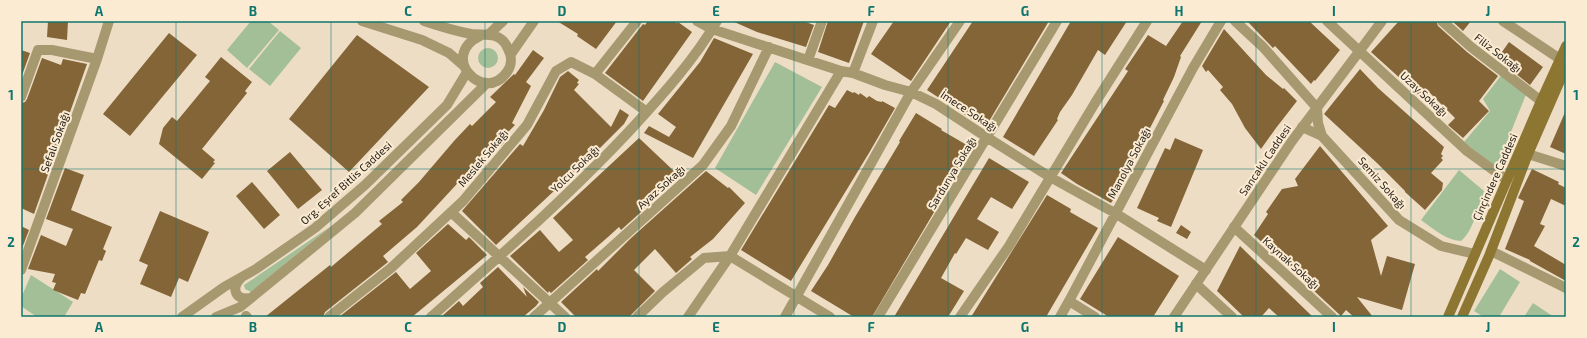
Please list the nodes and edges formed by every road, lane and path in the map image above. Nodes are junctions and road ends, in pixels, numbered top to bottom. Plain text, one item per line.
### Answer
1 (362, 21) edge
2 (424, 21) edge
3 (504, 21) edge
4 (534, 21) edge
5 (636, 21) edge
6 (696, 21) edge
7 (822, 21) edge
8 (873, 21) edge
9 (960, 21) edge
10 (1057, 21) edge
11 (1147, 21) edge
12 (1221, 21) edge
13 (1235, 21) edge
14 (1327, 21) edge
15 (1382, 21) edge
16 (1442, 21) edge
17 (1503, 21) edge
18 (106, 24) edge
19 (714, 25) edge
20 (484, 35) junction
21 (1566, 46) edge
22 (769, 47) junction
23 (1360, 51) junction
24 (511, 54) junction
25 (97, 59) junction
26 (808, 60) junction
27 (1563, 63) edge
28 (466, 69) junction
29 (841, 70) junction
30 (853, 73) junction
31 (595, 74) junction
32 (487, 83) junction
33 (912, 92) junction
34 (21, 97) edge
35 (1541, 101) junction
36 (1317, 108) junction
37 (646, 112) junction
38 (1302, 127) junction
39 (1322, 136) junction
40 (988, 138) junction
41 (1528, 154) junction
42 (1566, 166) edge
43 (1050, 177) junction
44 (1507, 180) junction
45 (452, 212) junction
46 (1115, 213) junction
47 (1234, 227) junction
48 (1490, 251) junction
49 (1475, 254) junction
50 (730, 256) junction
51 (499, 257) junction
52 (21, 270) edge
53 (1206, 270) junction
54 (243, 277) junction
55 (1196, 284) junction
56 (1566, 288) edge
57 (251, 298) junction
58 (796, 298) junction
59 (1069, 301) junction
60 (550, 303) junction
61 (182, 317) edge
62 (216, 317) edge
63 (329, 317) edge
64 (431, 317) edge
65 (534, 317) edge
66 (565, 317) edge
67 (637, 317) edge
68 (688, 317) edge
69 (785, 317) edge
70 (830, 317) edge
71 (878, 317) edge
72 (960, 317) edge
73 (1060, 317) edge
74 (1095, 317) edge
75 (1174, 317) edge
76 (1232, 317) edge
77 (1332, 317) edge
78 (1448, 317) edge
79 (1462, 317) edge

1 - 28 street
2 - 20 street
3 - 20 street, Org. Eşref Bitlis Caddesi
4 - 24 street
5 - 31 street
6 - 19 street, İmece Sokağı
7 - 26 street
8 - 30 street
9 - 33 street
10 - 40 street, Sardunya Sokağı
11 - 43 street
12 - 46 street, Manolya Sokağı
13 - 36 street
14 - 23 street, Uzay Sokağı
15 - 23 street, Sancaklı Caddesi
16 - 35 street, Filiz Sokağı
17 - 27 street
18 - 25 street, Sefalı Sokağı
19 - 22 street, İmece Sokağı
19 - 37 street, Yolcu Sokağı
20 - 24 street
20 - 28 street, Org. Eşref Bitlis Caddesi
21 - 27 main road, Çinçindere Caddesi
22 - 26 street, İmece Sokağı
22 - 60 street, Ayaz Sokağı
23 - 36 street, Sancaklı Caddesi
23 - 44 street, Uzay Sokağı
24 - 32 street
25 - 34 street
25 - 52 street, Sefalı Sokağı
26 - 29 street, İmece Sokağı
27 - 35 main road, Çinçindere Caddesi
27 - 41 main road, Çinçindere Caddesi
28 - 32 street
28 - 54 street, Org. Eşref Bitlis Caddesi
29 - 30 street, İmece Sokağı
29 - 50 street
30 - 33 street, İmece Sokağı
31 - 37 street, Meslek Sokağı
31 - 45 street, Meslek Sokağı
32 - 57 street
33 - 40 street, İmece Sokağı
33 - 58 street
35 - 44 main road, Çinçindere Caddesi
36 - 38 street, Sancaklı Caddesi
36 - 39 street, Semiz Sokağı
37 - 51 street, Yolcu Sokağı
38 - 39 street, Semiz Sokağı
38 - 47 street, Sancaklı Caddesi
39 - 49 street, Semiz Sokağı
40 - 43 street, İmece Sokağı
40 - 71 street, Sardunya Sokağı
41 - 42 street
41 - 48 main road, Çinçindere Caddesi
43 - 46 street, İmece Sokağı
43 - 72 street
44 - 49 main road, Çinçindere Caddesi
45 - 51 street
45 - 63 street, Meslek Sokağı
46 - 53 street, İmece Sokağı
46 - 59 street, Manolya Sokağı
47 - 53 street, Sancaklı Caddesi
47 - 77 street, Kaynak Sokağı
48 - 56 street
48 - 79 main road, Çinçindere Caddesi
49 - 78 main road, Çinçindere Caddesi
50 - 58 street
50 - 67 street
50 - 68 street
51 - 60 street
51 - 64 street, Yolcu Sokağı
53 - 55 street, Sancaklı Caddesi
54 - 57 street
54 - 61 street, Org. Eşref Bitlis Caddesi
55 - 75 street, Sancaklı Caddesi
55 - 76 street
57 - 62 street
58 - 69 street
58 - 70 street
59 - 73 street, Manolya Sokağı
59 - 74 street
60 - 65 street, Ayaz Sokağı
60 - 66 street

